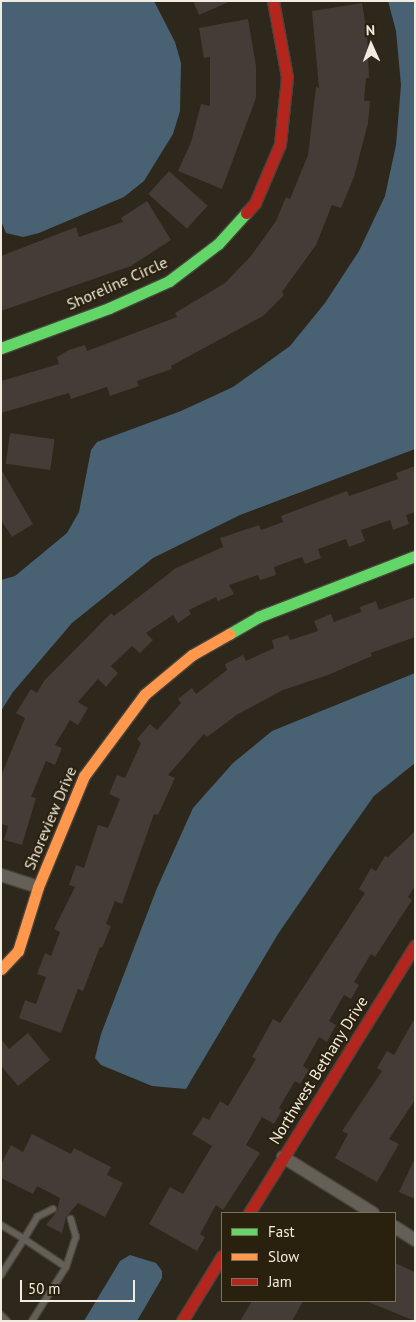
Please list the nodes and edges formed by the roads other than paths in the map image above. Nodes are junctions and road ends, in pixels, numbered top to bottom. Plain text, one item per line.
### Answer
1 (273, 1) edge
2 (1, 348) edge
3 (415, 556) edge
4 (1, 875) edge
5 (38, 887) junction
6 (415, 945) edge
7 (1, 969) edge
8 (284, 1157) junction
9 (54, 1209) dead end
10 (250, 1212) edge
11 (371, 1212) edge
12 (71, 1219) dead end
13 (1, 1225) edge
14 (396, 1228) edge
15 (24, 1239) junction
16 (415, 1240) edge
17 (221, 1258) edge
18 (66, 1266) junction
19 (1, 1275) edge
20 (1, 1315) edge
21 (7, 1321) edge
22 (32, 1321) edge
23 (182, 1321) edge

1 - 2 street, Shoreline Circle
3 - 5 street, Shoreview Drive
4 - 5 street
5 - 7 street, Shoreview Drive
6 - 8 street, Northwest Bethany Drive
8 - 10 street, Northwest Bethany Drive
8 - 11 street
9 - 15 lane
12 - 18 lane
13 - 15 lane
14 - 16 street
15 - 18 lane
15 - 19 lane
17 - 23 street
18 - 22 lane
20 - 21 lane

